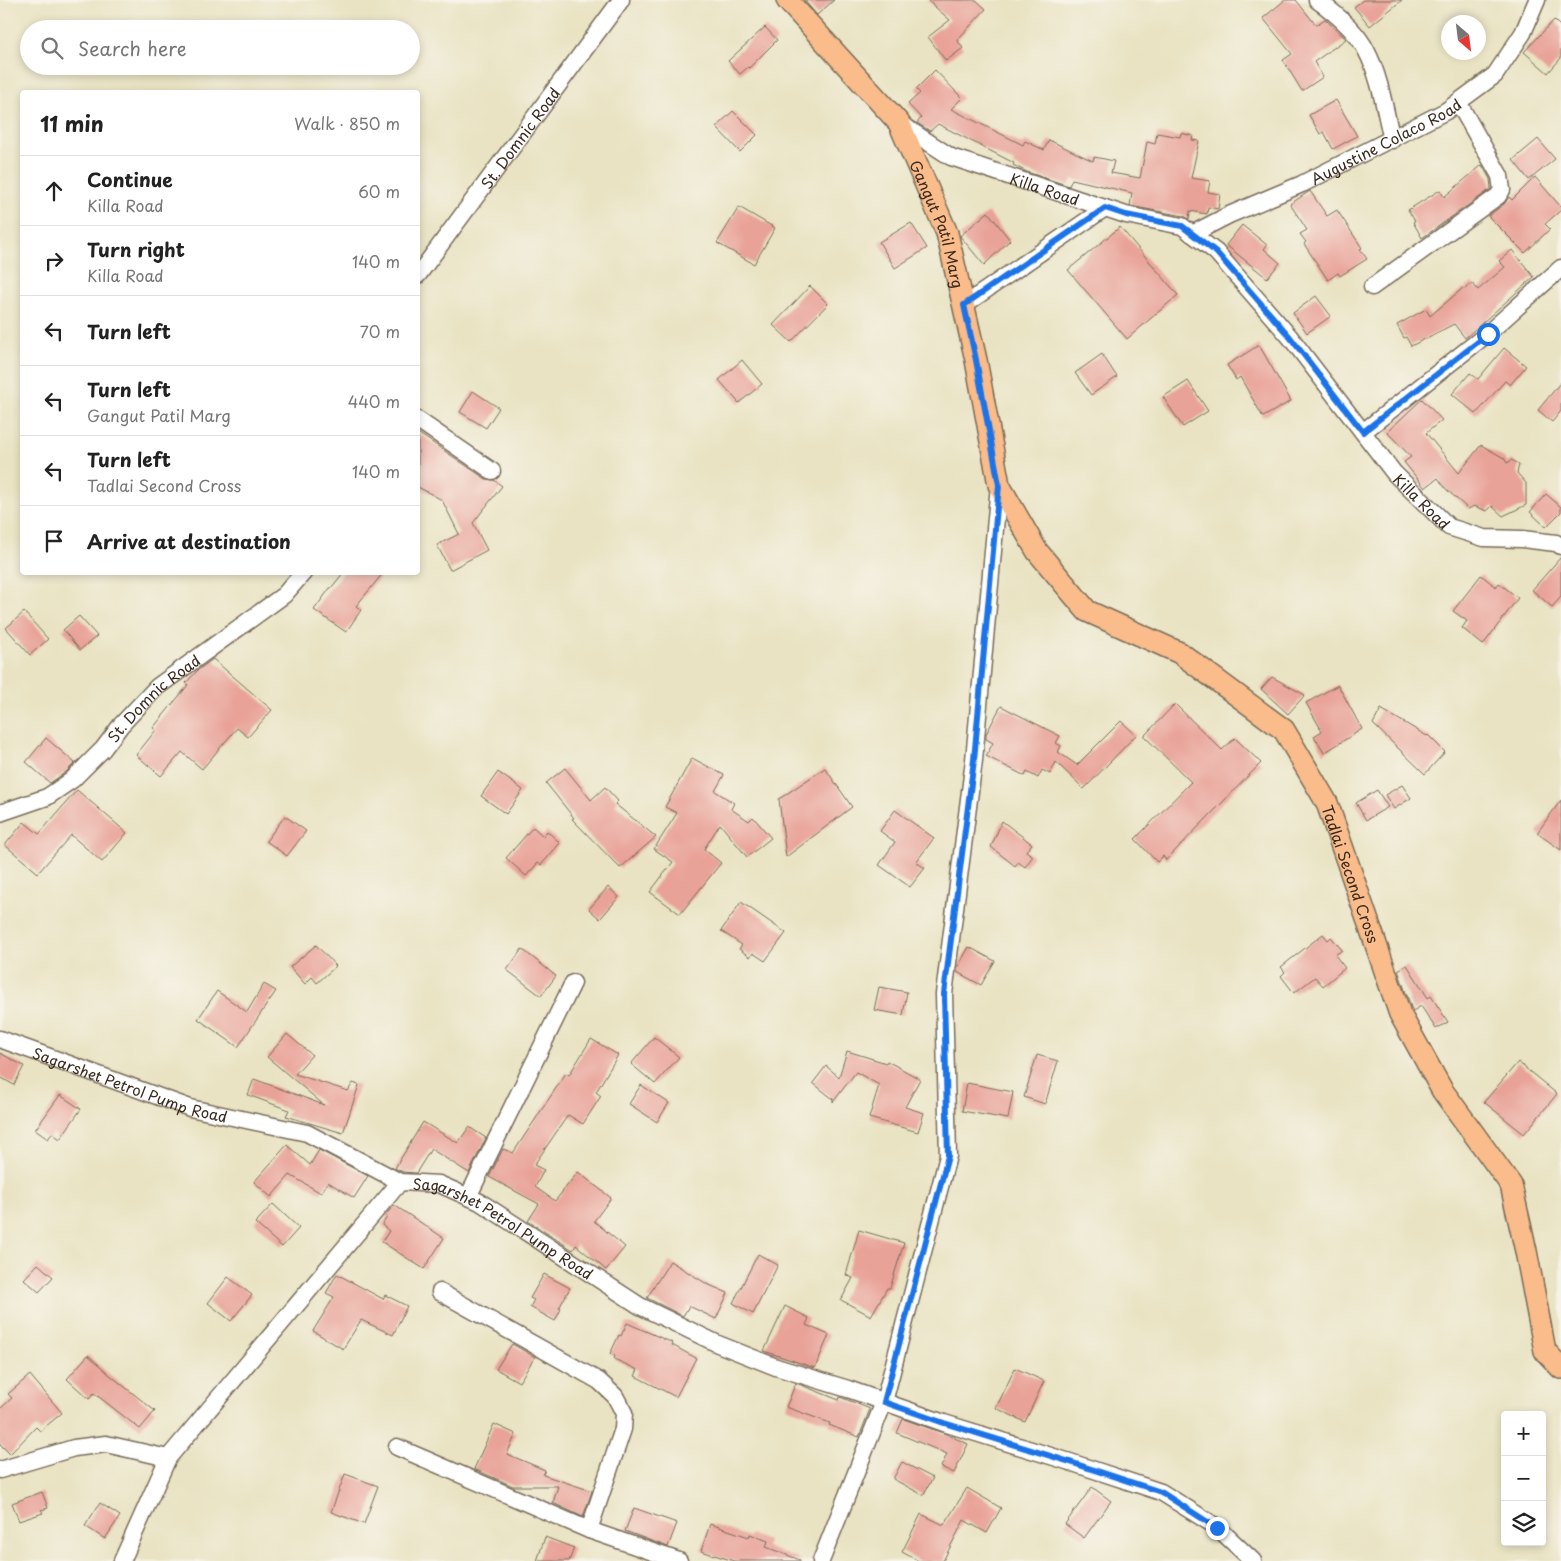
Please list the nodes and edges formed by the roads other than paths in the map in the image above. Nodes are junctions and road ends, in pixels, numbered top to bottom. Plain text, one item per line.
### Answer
1 (621, 0) edge
2 (787, 0) edge
3 (1317, 0) edge
4 (1537, 0) edge
5 (1458, 102) junction
6 (899, 123) junction
7 (1392, 140) junction
8 (1105, 208) junction
9 (1192, 234) junction
10 (1561, 268) edge
11 (420, 272) edge
12 (1372, 287) dead end
13 (964, 305) junction
14 (420, 421) edge
15 (1363, 432) junction
16 (492, 471) dead end
17 (999, 485) junction
18 (1561, 546) edge
19 (301, 575) edge
20 (0, 813) edge
21 (573, 983) dead end
22 (0, 1039) edge
23 (400, 1182) junction
24 (468, 1197) junction
25 (440, 1292) dead end
26 (1561, 1368) edge
27 (884, 1402) junction
28 (397, 1447) dead end
29 (168, 1458) junction
30 (0, 1470) edge
31 (589, 1530) junction
32 (122, 1561) edge
33 (679, 1561) edge
34 (821, 1561) edge
35 (1253, 1561) edge

1 - 11 street, St. Domnic Road
2 - 6 main road, Killa Road
3 - 7 street
4 - 5 street, Augustine Colaco Road
5 - 7 street, Augustine Colaco Road
5 - 12 street
6 - 8 street, Killa Road
6 - 13 main road, Gangut Patil Marg
7 - 9 street, Augustine Colaco Road
8 - 9 street, Killa Road
8 - 13 street
9 - 15 street, Killa Road
10 - 15 street
13 - 17 main road, Gangut Patil Marg
14 - 16 street
15 - 18 street, Killa Road
17 - 26 main road, Tadlai Second Cross
17 - 27 street, Gangut Patil Marg
19 - 20 street, St. Domnic Road
21 - 24 street
22 - 23 street, Sagarshet Petrol Pump Road
23 - 24 street, Sagarshet Petrol Pump Road
23 - 29 street
24 - 27 street, Sagarshet Petrol Pump Road
25 - 31 street
27 - 34 street, Gangut Patil Marg
27 - 35 street
28 - 31 street
29 - 30 street
29 - 32 street
31 - 33 street

